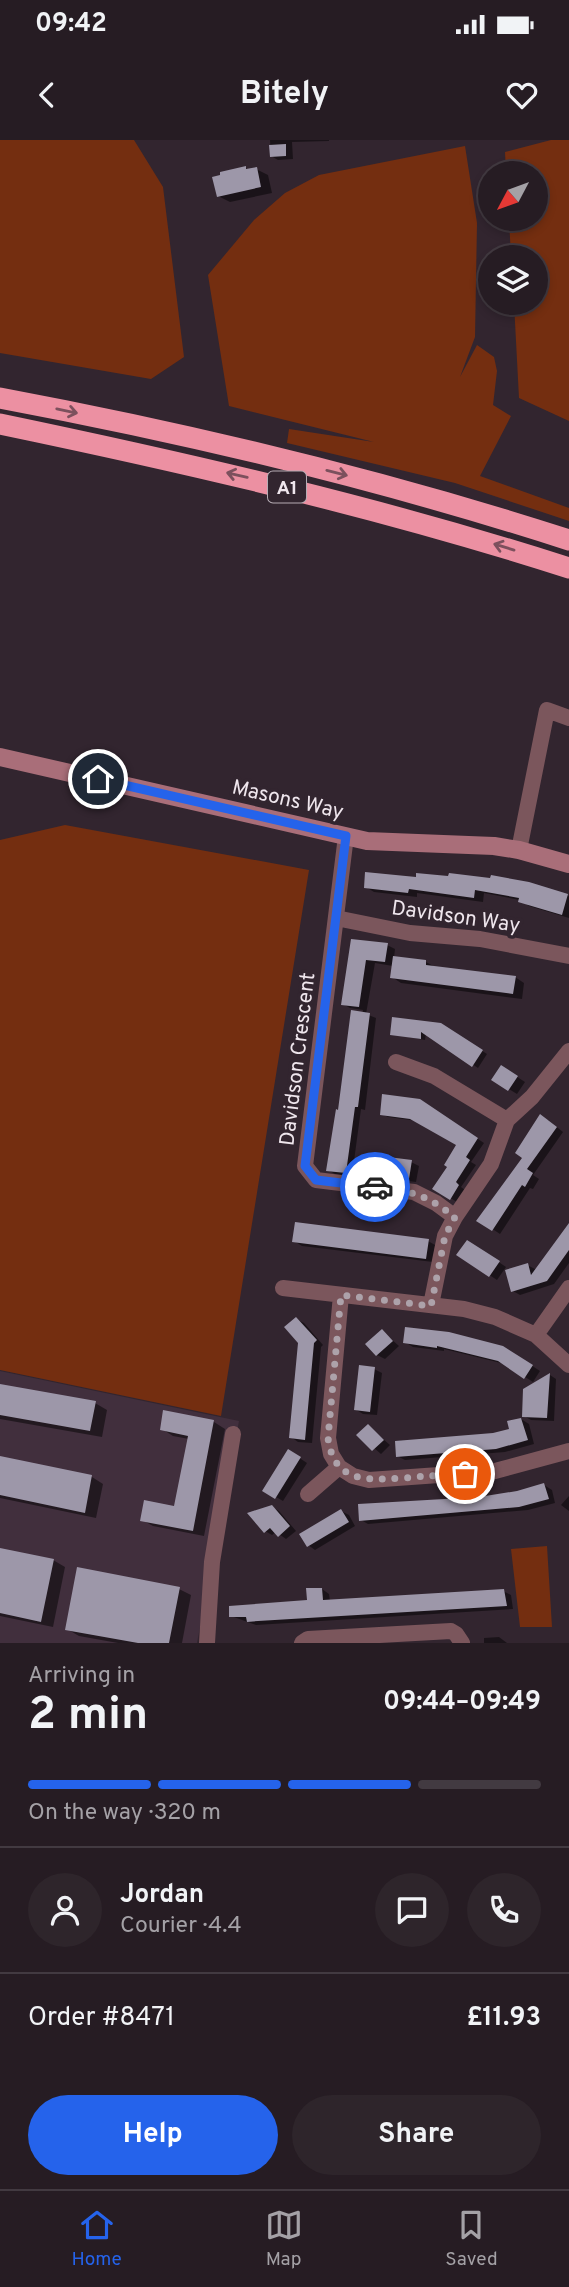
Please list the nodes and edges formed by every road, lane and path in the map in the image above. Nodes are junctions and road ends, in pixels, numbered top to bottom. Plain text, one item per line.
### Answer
1 (0, 398) edge
2 (0, 424) edge
3 (569, 540) edge
4 (569, 568) edge
5 (569, 718) edge
6 (0, 757) edge
7 (346, 836) junction
8 (519, 850) junction
9 (569, 864) edge
10 (336, 918) junction
11 (569, 956) edge
12 (569, 1051) edge
13 (396, 1062) dead end
14 (507, 1121) junction
15 (455, 1217) junction
16 (283, 1288) dead end
17 (569, 1288) edge
18 (341, 1295) junction
19 (431, 1306) junction
20 (536, 1335) junction
21 (569, 1365) edge
22 (233, 1434) dead end
23 (569, 1451) edge
24 (340, 1466) junction
25 (308, 1494) dead end
26 (461, 1641) edge
27 (207, 1643) edge
28 (302, 1643) edge

1 -> 3 highway, A1
4 -> 2 highway, A1
5 - 8 street
6 - 7 street, Masons Way
7 - 8 street, Masons Way
7 - 10 street, Davidson Crescent
8 - 9 street, Masons Way
10 - 11 street, Davidson Way
10 - 15 street, Davidson Crescent
12 - 14 street
13 - 14 street
14 - 15 street
15 - 19 street
16 - 18 street
17 - 20 street
18 - 19 street
18 - 24 street
19 - 20 street
20 - 21 street
22 - 27 street
23 - 24 street
24 - 25 street
26 - 28 street

